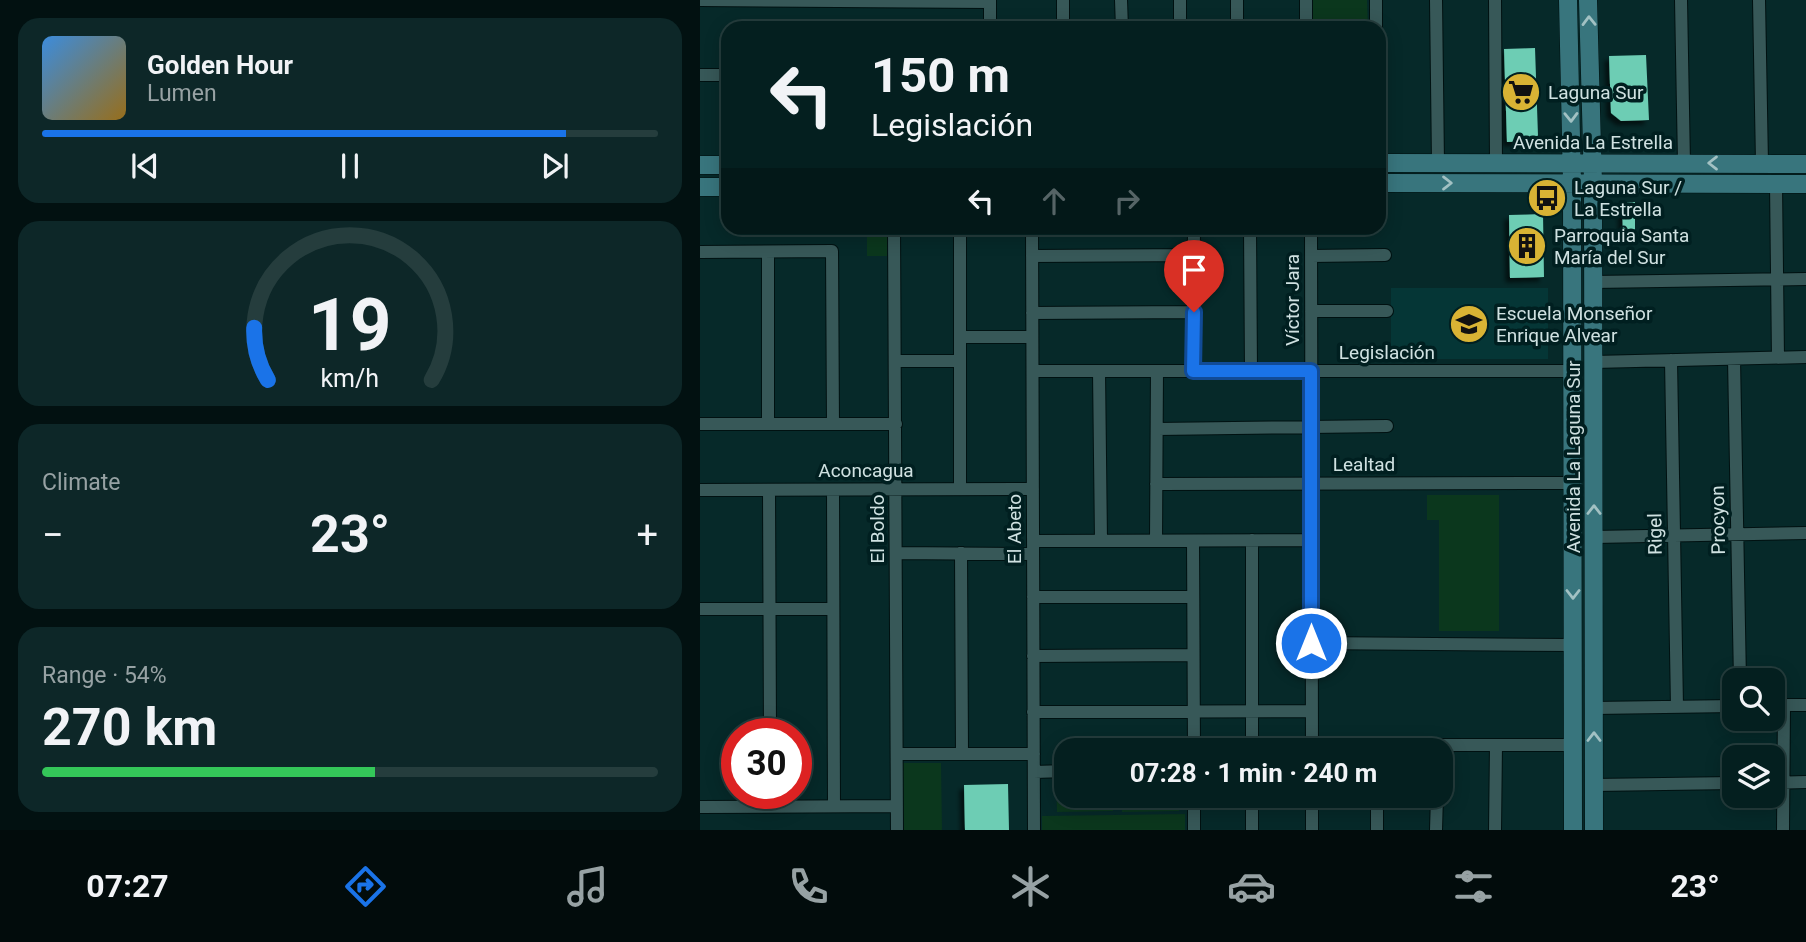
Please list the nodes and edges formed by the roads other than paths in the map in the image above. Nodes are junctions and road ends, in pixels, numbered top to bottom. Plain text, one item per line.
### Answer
1 (1063, 0) edge
2 (1121, 0) edge
3 (1180, 0) edge
4 (1237, 0) edge
5 (1306, 0) edge
6 (1376, 0) edge
7 (1436, 0) edge
8 (1495, 0) edge
9 (1568, 0) edge
10 (1588, 0) edge
11 (1681, 0) edge
12 (1759, 0) edge
13 (700, 1) edge
14 (990, 1) edge
15 (990, 21) edge
16 (1063, 21) edge
17 (1122, 21) edge
18 (1180, 21) edge
19 (1237, 21) edge
20 (1306, 21) edge
21 (1376, 21) edge
22 (700, 75) edge
23 (721, 75) edge
24 (1572, 162) junction
25 (1592, 162) junction
26 (1386, 163) edge
27 (1438, 163) junction
28 (1496, 163) junction
29 (1684, 163) junction
30 (1762, 163) junction
31 (1806, 164) edge
32 (700, 165) edge
33 (721, 165) edge
34 (1386, 183) edge
35 (1573, 183) junction
36 (1592, 183) junction
37 (1776, 184) junction
38 (1806, 184) edge
39 (700, 187) edge
40 (721, 187) edge
41 (894, 235) edge
42 (960, 235) edge
43 (1032, 235) edge
44 (1194, 235) edge
45 (1250, 235) edge
46 (1311, 235) edge
47 (700, 252) edge
48 (768, 252) junction
49 (1194, 255) junction
50 (1385, 255) dead end
51 (1032, 256) junction
52 (1311, 256) junction
53 (1777, 279) junction
54 (1806, 279) edge
55 (1593, 282) junction
56 (1311, 311) junction
57 (1387, 311) dead end
58 (1194, 312) junction
59 (1032, 313) junction
60 (960, 337) junction
61 (1032, 337) junction
62 (1806, 357) edge
63 (1778, 358) junction
64 (1734, 359) junction
65 (1671, 360) junction
66 (895, 361) junction
67 (960, 361) junction
68 (1594, 362) junction
69 (1032, 370) junction
70 (1099, 371) junction
71 (1157, 371) junction
72 (1193, 371) junction
73 (1251, 371) junction
74 (1311, 371) junction
75 (1573, 371) junction
76 (700, 424) edge
77 (768, 424) junction
78 (833, 424) junction
79 (896, 424) junction
80 (1387, 426) dead end
81 (1311, 427) junction
82 (1157, 429) junction
83 (1573, 483) junction
84 (1156, 484) junction
85 (1311, 484) junction
86 (896, 489) junction
87 (960, 489) junction
88 (1033, 489) junction
89 (700, 490) edge
90 (769, 490) junction
91 (833, 490) junction
92 (1806, 533) edge
93 (1737, 534) junction
94 (1674, 536) junction
95 (1594, 537) junction
96 (1252, 540) junction
97 (1311, 540) junction
98 (1101, 541) junction
99 (1156, 541) junction
100 (1193, 541) junction
101 (1033, 548) junction
102 (896, 553) junction
103 (961, 553) junction
104 (1033, 597) junction
105 (1193, 597) junction
106 (700, 609) edge
107 (770, 609) junction
108 (833, 609) junction
109 (1311, 643) junction
110 (1573, 645) junction
111 (1194, 655) junction
112 (1033, 656) junction
113 (1740, 668) edge
114 (1785, 705) edge
115 (1806, 705) edge
116 (1722, 706) edge
117 (1677, 707) junction
118 (1594, 708) junction
119 (1194, 711) junction
120 (1252, 711) junction
121 (1311, 711) junction
122 (1033, 712) junction
123 (770, 718) edge
124 (1194, 738) edge
125 (1252, 738) edge
126 (1312, 738) edge
127 (1496, 745) junction
128 (1573, 745) junction
129 (1453, 747) edge
130 (897, 754) junction
131 (961, 754) junction
132 (1034, 754) junction
133 (1054, 771) edge
134 (1034, 772) junction
135 (1806, 782) edge
136 (1722, 783) edge
137 (1785, 783) edge
138 (1594, 785) junction
139 (812, 806) edge
140 (834, 806) junction
141 (897, 806) junction
142 (700, 807) edge
143 (721, 807) edge
144 (1194, 808) edge
145 (1252, 808) edge
146 (1312, 808) edge
147 (1377, 808) edge
148 (1437, 808) edge
149 (1781, 808) edge
150 (897, 830) edge
151 (1034, 830) edge
152 (1194, 830) edge
153 (1252, 830) edge
154 (1312, 830) edge
155 (1377, 830) edge
156 (1436, 830) edge
157 (1496, 830) edge
158 (1573, 830) edge
159 (1594, 830) edge
160 (1783, 830) edge

1 - 16 street
2 - 17 street
3 - 18 street
4 - 19 street
5 - 20 street
6 - 21 street
7 - 27 street
8 - 28 street
9 -> 24 street, Avenida La Laguna Sur
25 -> 10 street, Avenida La Laguna Sur
11 - 29 street
12 - 30 street
13 - 14 street
14 - 15 street
22 - 23 street
24 - 25 street, Avenida La Estrella
24 - 28 street, Avenida La Estrella
24 - 35 street, Avenida La Laguna Sur
25 - 29 street, Avenida La Estrella
25 - 36 street, Avenida La Laguna Sur
26 - 27 street, Avenida La Estrella
27 - 28 street, Avenida La Estrella
30 -> 29 street, Avenida La Estrella
30 - 31 street, Avenida La Estrella
32 - 33 street
34 -> 35 street
35 - 36 street
35 - 75 street, Avenida La Laguna Sur
36 - 37 street
36 - 55 street, Avenida La Laguna Sur
37 - 38 street
37 - 53 street
39 - 40 street
41 - 66 street, El Boldo
42 - 60 street
43 - 51 street, El Abeto
44 - 49 street
45 - 73 street
46 - 52 street, Víctor Jara
47 - 48 street
48 - 77 street
48 - 78 street
49 - 51 street
49 - 58 street
50 - 52 street
51 - 59 street, El Abeto
52 - 56 street, Víctor Jara
53 - 54 street
53 - 55 street
53 - 63 street
55 - 68 street, Avenida La Laguna Sur
56 - 57 street
56 - 74 street, Víctor Jara
58 - 59 street
58 - 72 street
59 - 61 street, El Abeto
60 - 61 street
60 - 67 street
61 - 69 street, El Abeto
62 - 63 street
63 - 64 street
64 - 65 street
64 - 93 street, Procyon
65 - 68 street
65 - 94 street, Rigel
66 - 67 street
66 - 79 street, El Boldo
67 - 87 street
95 -> 68 street, Avenida La Laguna Sur
69 - 70 street, Legislación
69 - 88 street, El Abeto
70 - 71 street, Legislación
70 - 98 street
71 - 72 street, Legislación
71 - 82 street
72 - 73 street, Legislación
73 - 74 street, Legislación
74 - 75 street, Legislación
74 - 81 street, Víctor Jara
75 - 83 street, Avenida La Laguna Sur
76 - 77 street
77 - 78 street
78 - 79 street
79 - 86 street, El Boldo
80 - 81 street
81 - 82 street
81 - 85 street, Víctor Jara
82 - 84 street
83 - 85 street, Lealtad
83 -> 110 street, Avenida La Laguna Sur
84 - 85 street, Lealtad
84 - 99 street
85 - 97 street, Víctor Jara
86 - 87 street, Aconcagua
86 - 91 street, Aconcagua
86 - 102 street, El Boldo
87 - 88 street, Aconcagua
88 - 101 street, El Abeto
89 - 90 street, Aconcagua
90 - 91 street, Aconcagua
90 - 107 street
91 - 108 street
92 - 93 street
93 - 94 street
93 - 113 street, Procyon
94 - 95 street
94 - 117 street, Rigel
95 - 118 street, Avenida La Laguna Sur
96 - 97 street
96 - 100 street
96 - 120 street
97 - 109 street, Víctor Jara
98 - 99 street
98 - 101 street
99 - 100 street
100 - 105 street
101 - 103 street
101 - 104 street, El Abeto
102 - 103 street
102 - 130 street, El Boldo
103 - 131 street
104 - 105 street
104 - 112 street, El Abeto
105 - 111 street
106 - 107 street
107 - 108 street
107 - 123 street
108 - 140 street
109 - 110 street
109 - 121 street, Víctor Jara
110 - 128 street, Avenida La Laguna Sur
111 - 112 street
111 - 119 street
112 - 122 street, El Abeto
114 - 115 street
116 - 117 street
117 - 118 street
138 -> 118 street, Avenida La Laguna Sur
119 - 120 street
119 - 122 street
119 - 124 street
120 - 121 street
120 - 125 street
121 - 126 street, Víctor Jara
122 - 132 street, El Abeto
127 - 128 street
127 - 129 street
127 - 157 street
128 - 158 street, Avenida La Laguna Sur
130 - 131 street
130 - 141 street, El Boldo
131 - 132 street
132 - 134 street, El Abeto
133 - 134 street
134 - 151 street, El Abeto
135 - 137 street
136 - 138 street
138 - 159 street, Avenida La Laguna Sur
139 - 140 street
140 - 141 street
141 - 150 street, El Boldo
142 - 143 street
144 - 152 street
145 - 153 street
146 - 154 street
147 - 155 street
148 - 156 street
149 - 160 street

